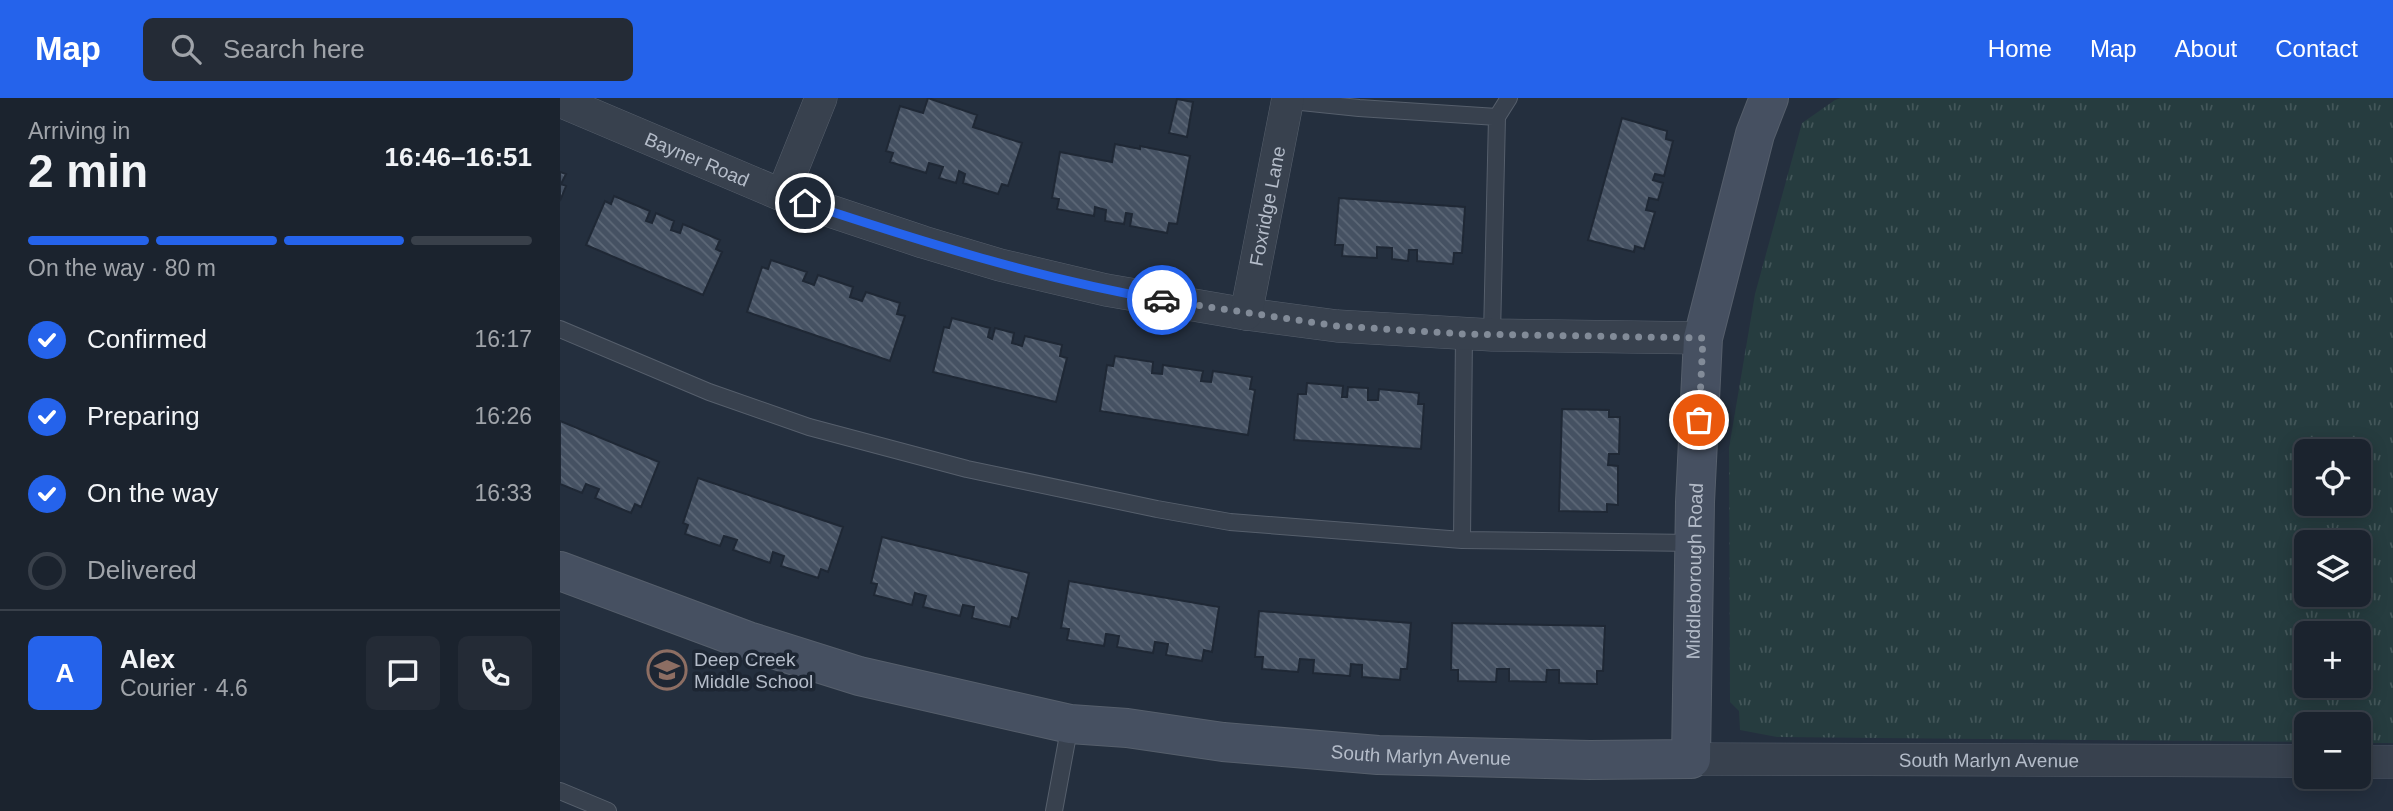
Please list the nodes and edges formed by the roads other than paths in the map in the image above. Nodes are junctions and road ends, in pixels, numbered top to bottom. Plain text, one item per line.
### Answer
1 (821, 98) edge
2 (1509, 98) edge
3 (1769, 98) edge
4 (1283, 99) edge
5 (560, 101) edge
6 (1497, 117) junction
7 (782, 195) junction
8 (1246, 314) junction
9 (560, 329) edge
10 (1478, 334) junction
11 (1703, 338) junction
12 (1462, 540) junction
13 (1694, 543) junction
14 (560, 571) edge
15 (1070, 724) junction
16 (1691, 759) junction
17 (2294, 761) edge
18 (2371, 762) edge
19 (2393, 762) edge
20 (560, 791) edge
21 (608, 811) edge
22 (1054, 811) edge

1 - 7 street
2 - 6 lane
3 - 11 street, Middleborough Road
4 - 6 lane
4 - 8 street, Foxridge Lane
5 - 7 street, Bayner Road
6 - 10 lane
7 - 8 street, Bayner Road
8 - 10 street, Bayner Road
9 - 12 lane
10 - 11 street, Bayner Road
10 - 12 lane
11 - 13 street, Middleborough Road
12 - 13 lane
13 - 16 street, Middleborough Road
14 - 15 street, South Marlyn Avenue
15 - 16 street, South Marlyn Avenue
15 - 22 lane
16 - 17 street, South Marlyn Avenue
18 - 19 street
20 - 21 lane

